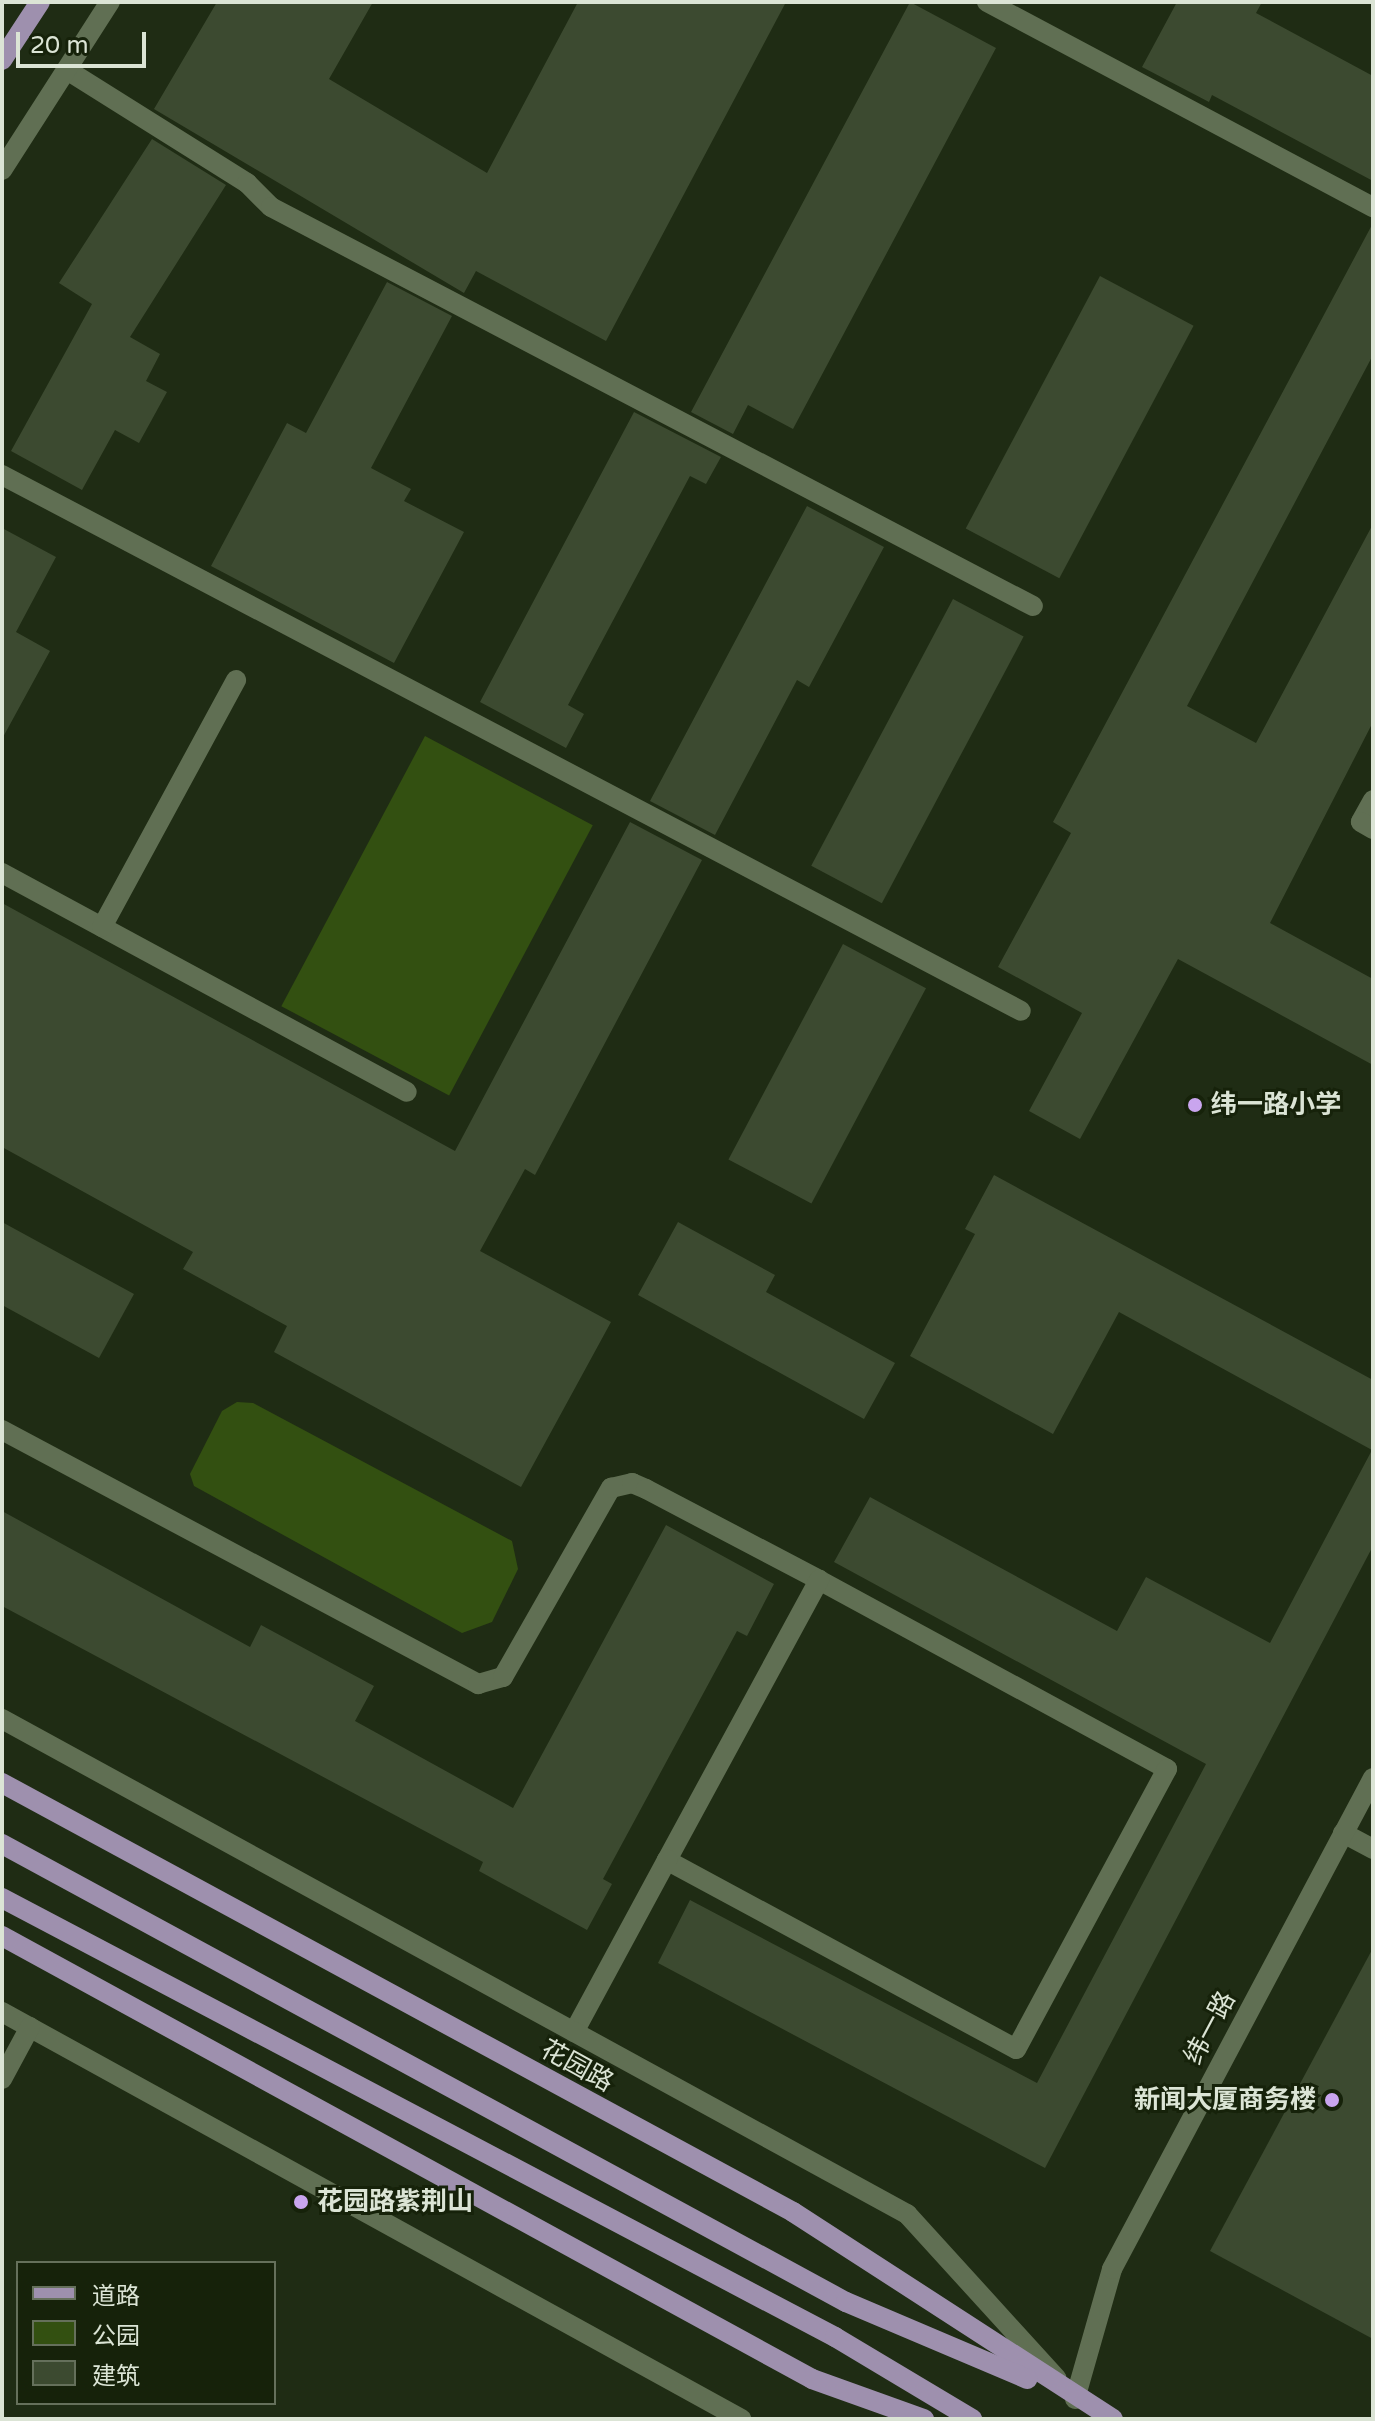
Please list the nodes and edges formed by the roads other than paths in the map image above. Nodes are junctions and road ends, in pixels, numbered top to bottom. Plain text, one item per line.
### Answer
1 (40, 2) edge
2 (110, 2) edge
3 (987, 2) edge
4 (2, 60) edge
5 (67, 70) junction
6 (2, 170) edge
7 (1373, 207) edge
8 (2, 475) edge
9 (1033, 606) dead end
10 (236, 680) dead end
11 (1373, 800) edge
12 (1373, 829) edge
13 (2, 873) edge
14 (102, 927) junction
15 (1021, 1011) dead end
16 (407, 1092) dead end
17 (2, 1430) edge
18 (819, 1580) junction
19 (2, 1719) edge
20 (1373, 1778) edge
21 (2, 1783) edge
22 (1343, 1833) junction
23 (2, 1844) edge
24 (1373, 1849) edge
25 (667, 1860) junction
26 (2, 1898) edge
27 (2, 1936) edge
28 (2, 2012) edge
29 (30, 2027) junction
30 (574, 2032) junction
31 (2, 2079) edge
32 (1075, 2399) junction
33 (741, 2419) edge
34 (924, 2419) edge
35 (972, 2419) edge
36 (1113, 2419) edge

1 - 4 main road
2 - 5 street
3 - 7 street
5 - 6 street
5 - 9 street
8 - 15 street
10 - 14 street
11 - 12 street
13 - 14 street
14 - 16 street
17 - 18 street
18 - 25 street
18 - 25 street
19 - 30 street
20 - 22 street, 纬一路
21 - 32 main road, 花园路
22 - 24 street
22 - 32 street, 纬一路
23 - 32 main road
25 - 30 street
26 - 35 main road
27 - 34 main road
28 - 29 street
29 - 31 street
29 - 33 street
30 - 32 street
32 - 36 main road, 花园路

